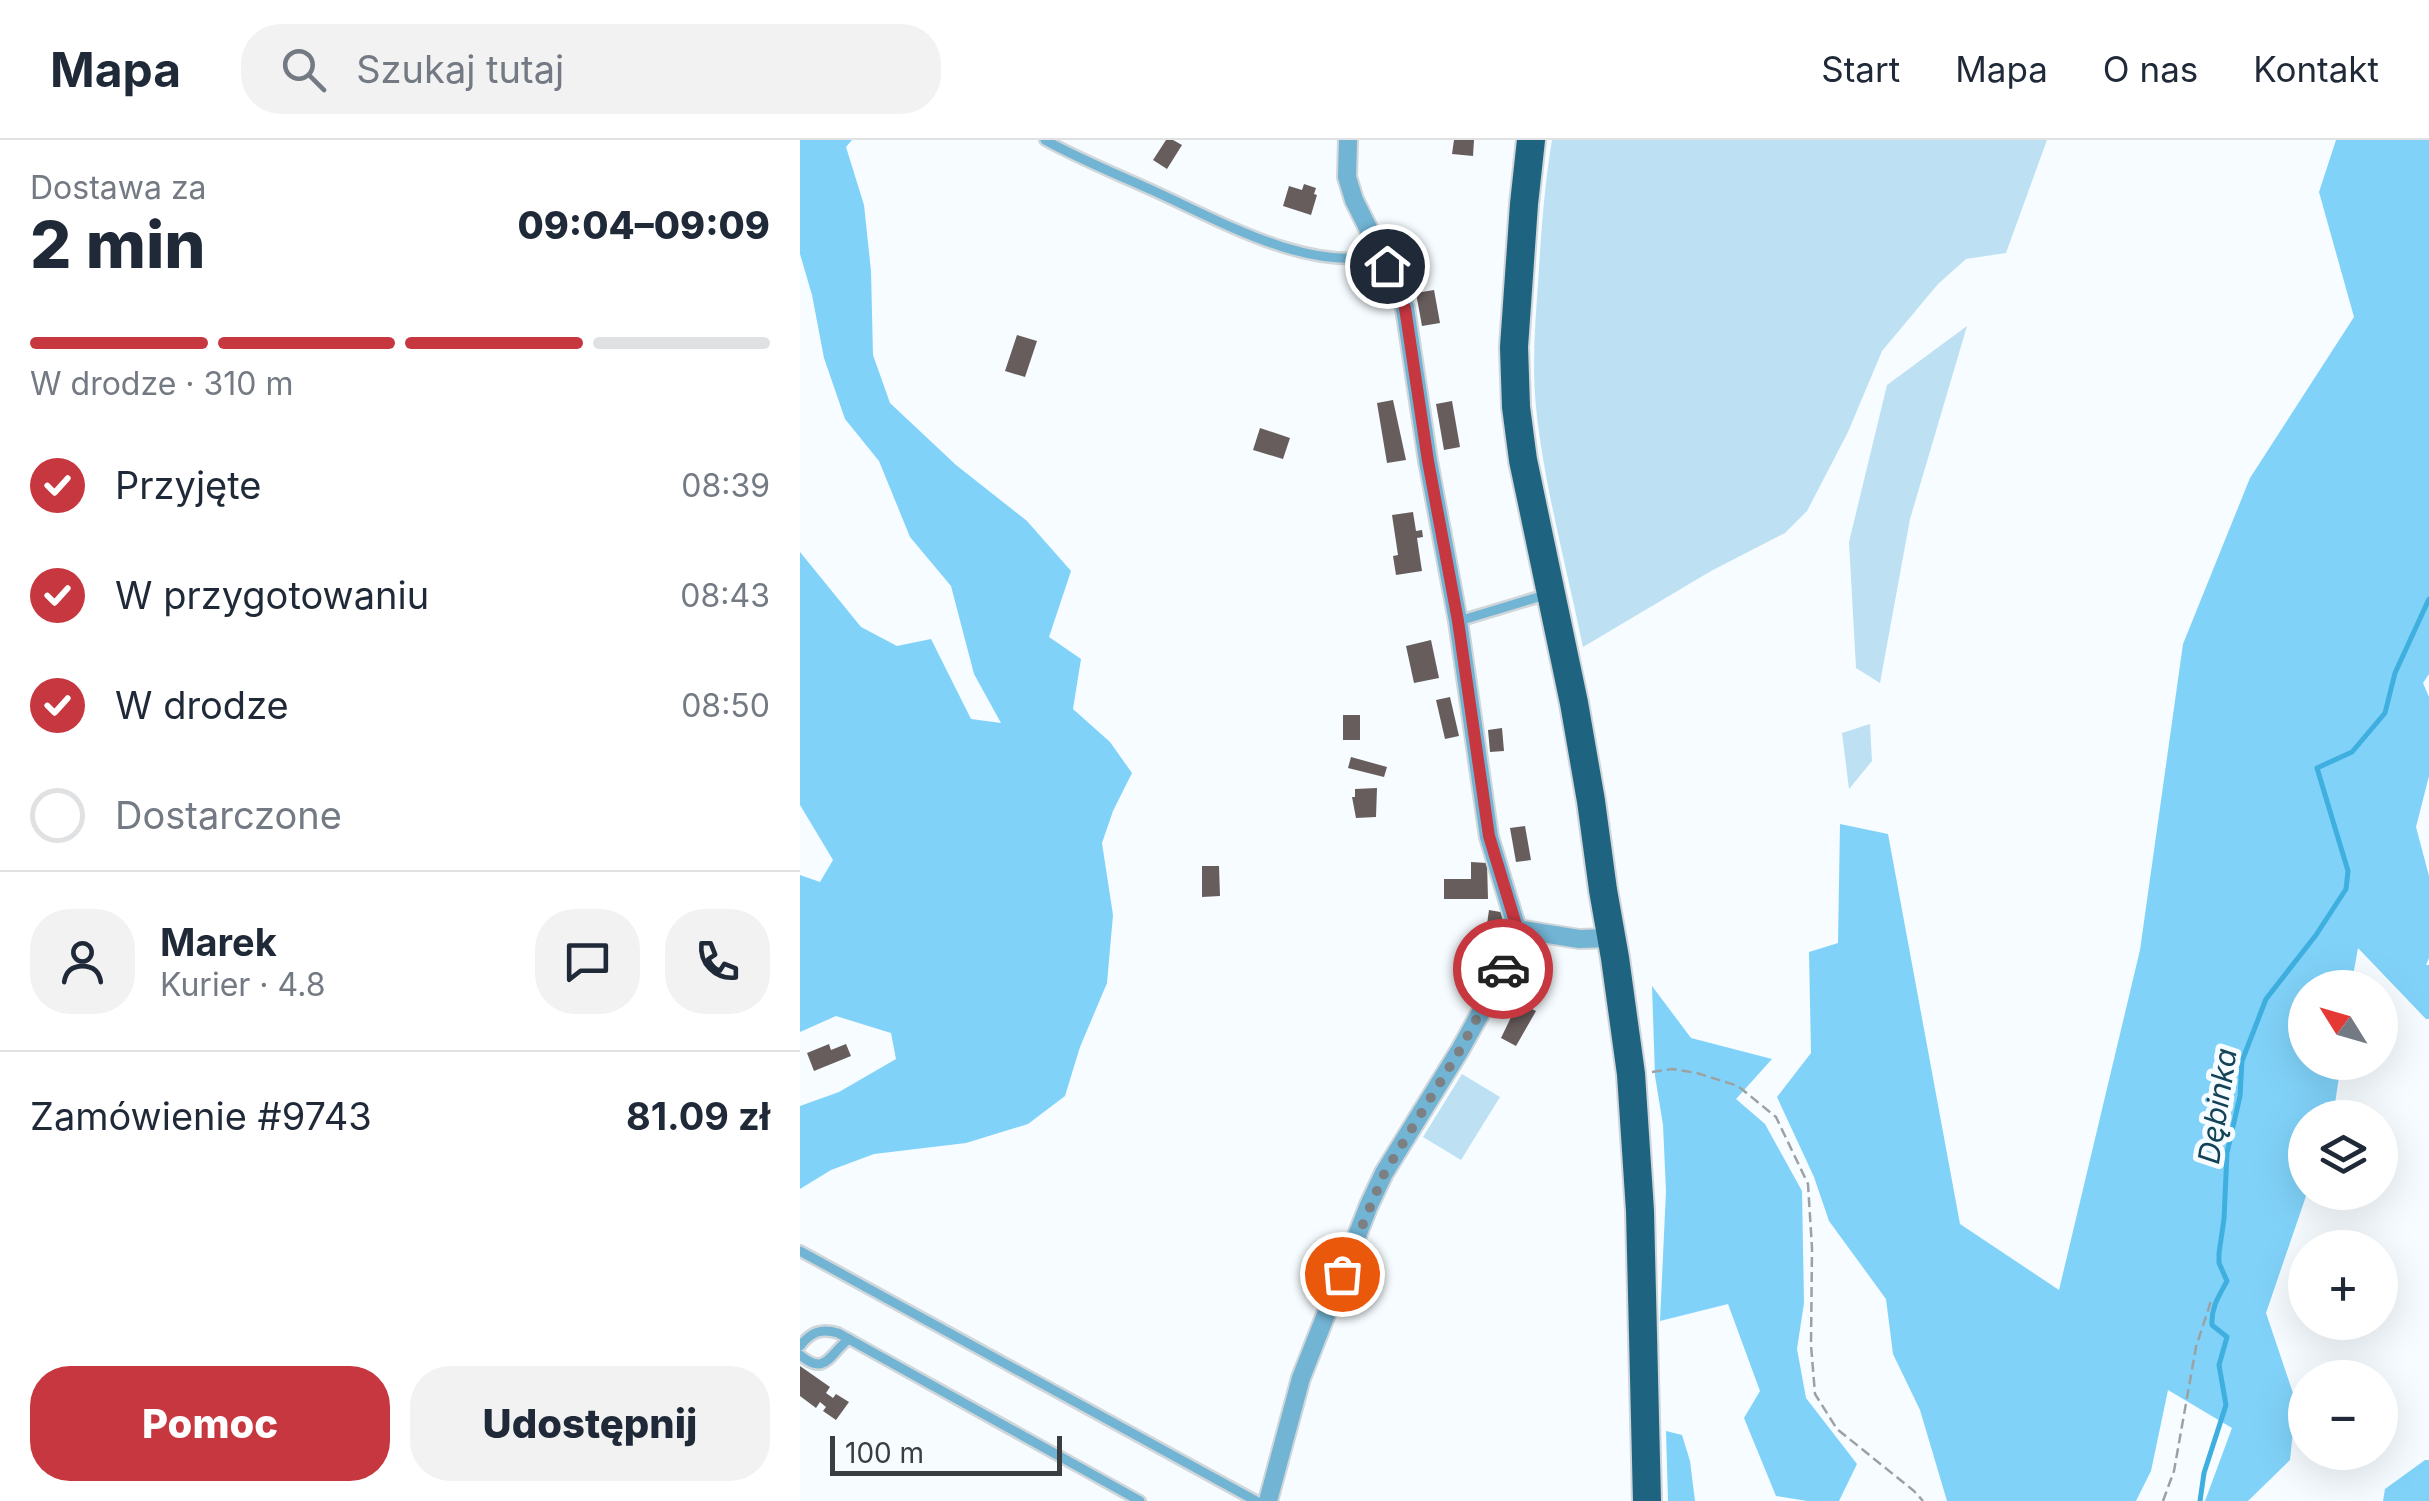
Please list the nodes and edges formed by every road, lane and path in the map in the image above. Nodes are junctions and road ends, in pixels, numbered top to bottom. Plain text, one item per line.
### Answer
1 (1045, 140) edge
2 (1348, 140) edge
3 (1531, 140) edge
4 (1381, 255) junction
5 (1552, 593) junction
6 (1458, 621) junction
7 (1517, 928) junction
8 (1612, 938) junction
9 (1631, 1074) junction
10 (800, 1251) edge
11 (2211, 1301) dead end
12 (849, 1339) junction
13 (800, 1346) edge
14 (800, 1355) edge
15 (1140, 1501) edge
16 (1256, 1501) edge
17 (1268, 1501) edge
18 (1646, 1501) edge
19 (1923, 1501) edge
20 (2163, 1501) edge

1 - 4 lane
2 - 4 street
3 - 5 highway
4 - 6 street
5 - 6 lane
5 - 8 highway
6 - 7 street
7 - 8 street
7 - 17 street
8 - 9 highway
9 - 18 highway
9 - 19 path
10 - 16 lane
11 - 20 path
12 - 13 lane
12 - 14 lane
12 - 15 lane

